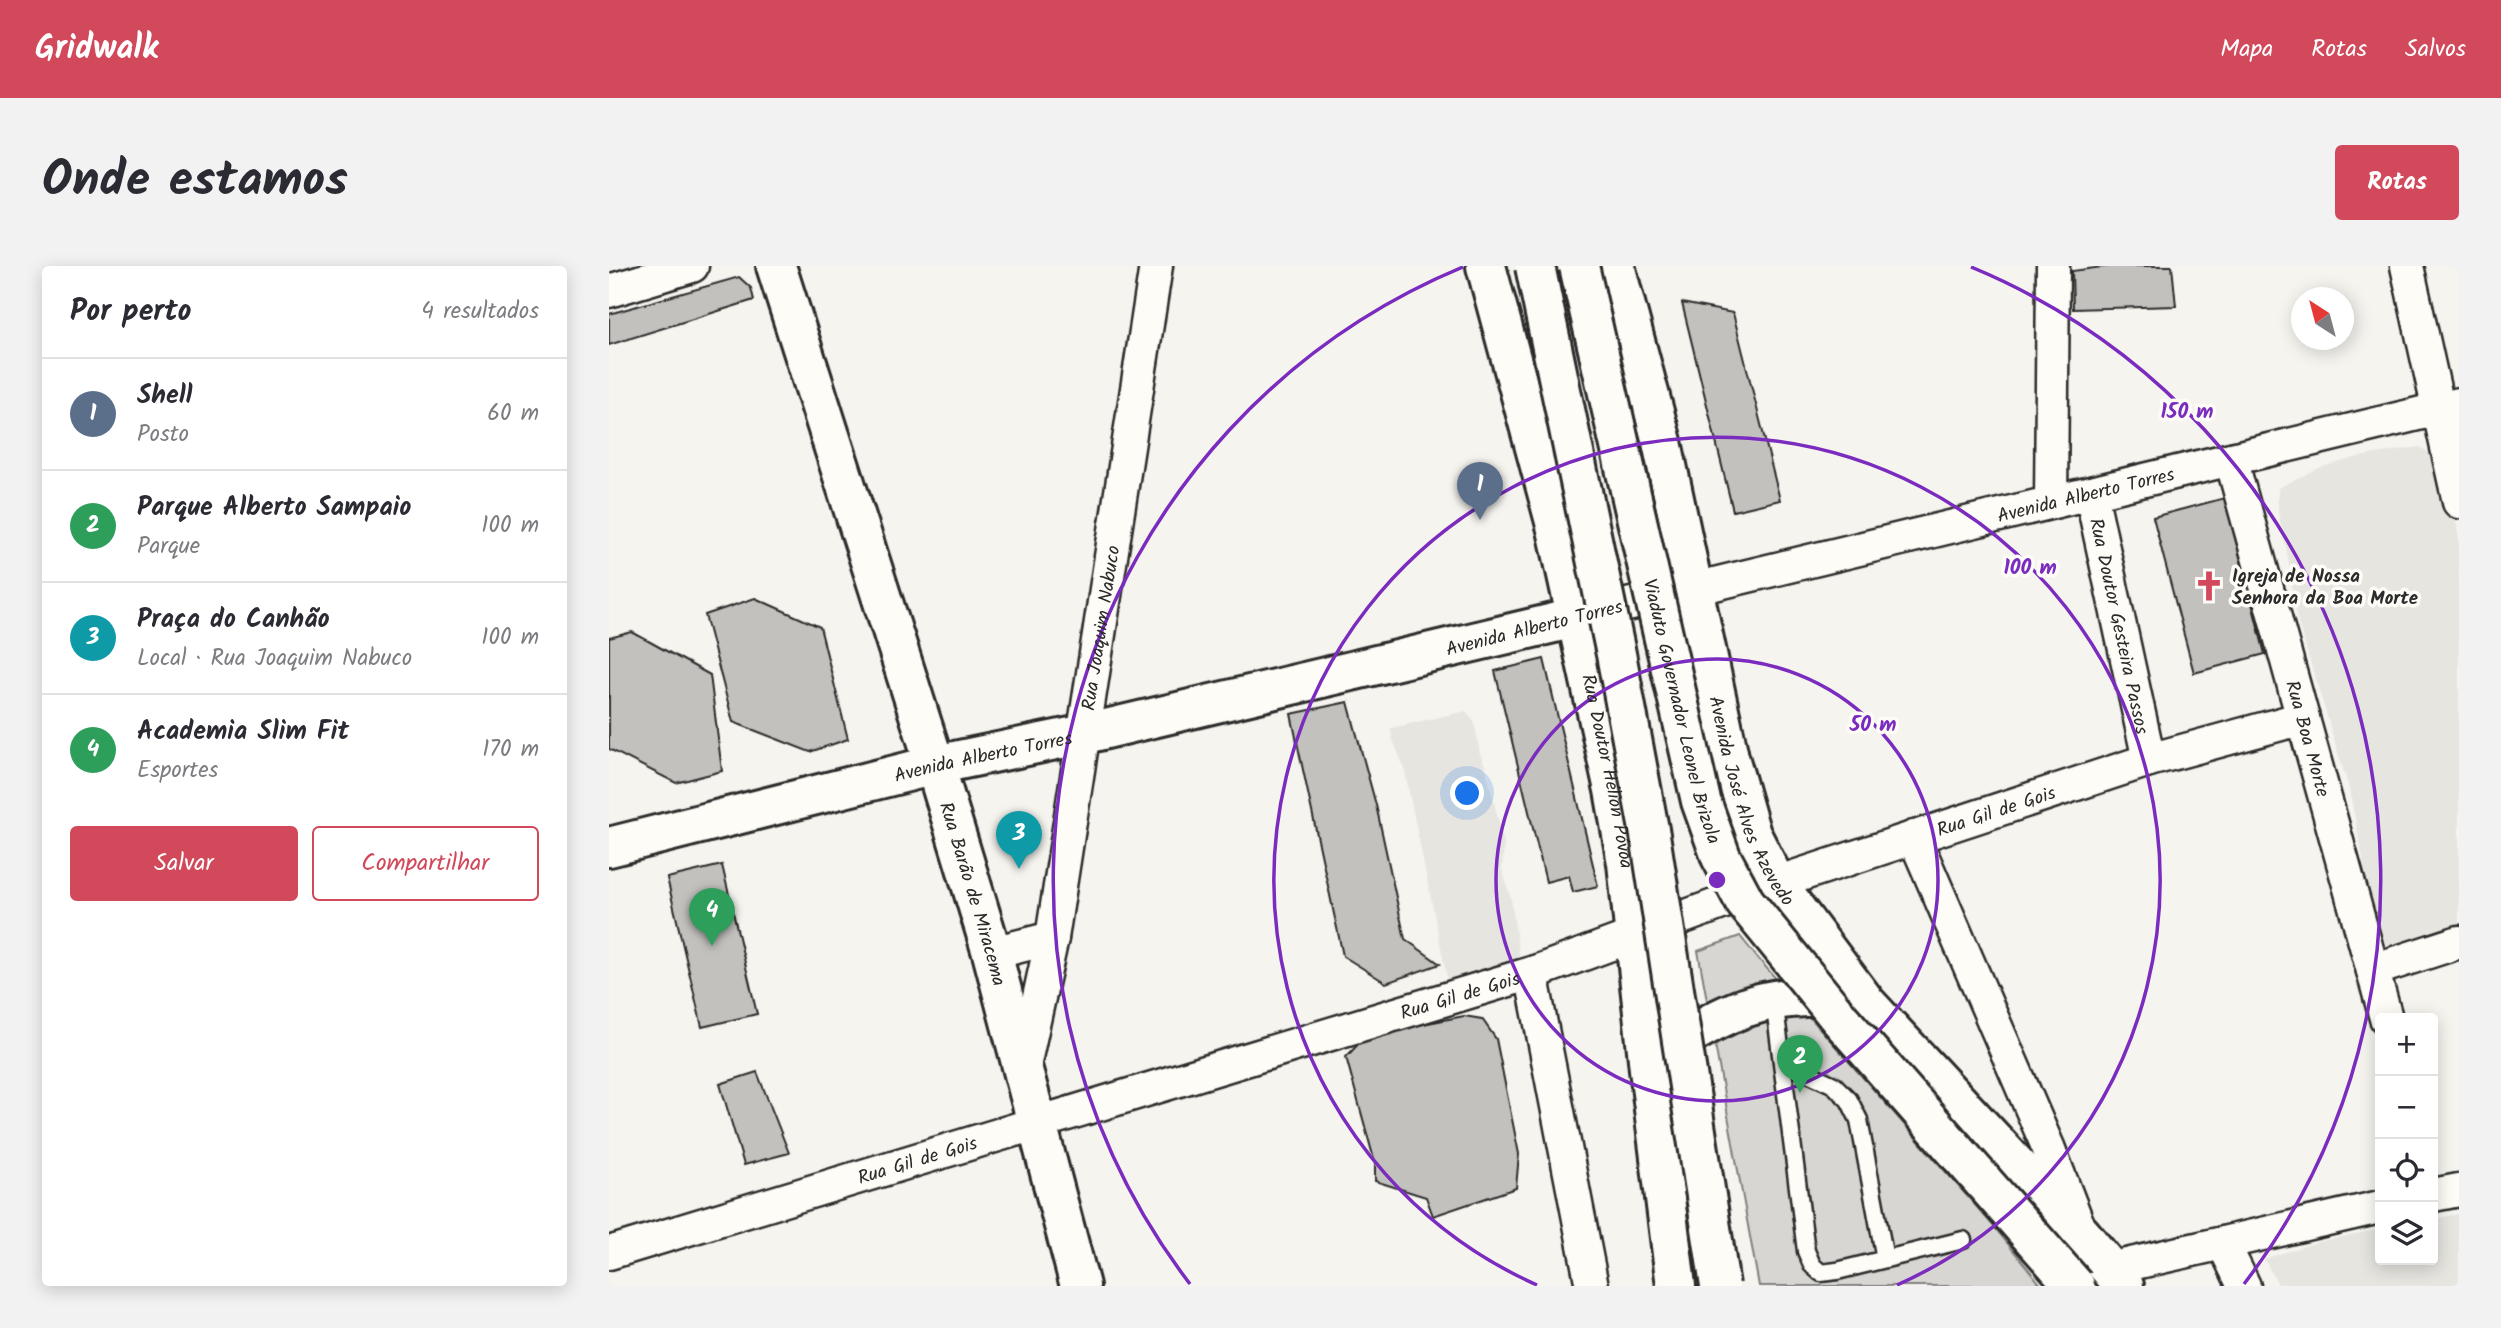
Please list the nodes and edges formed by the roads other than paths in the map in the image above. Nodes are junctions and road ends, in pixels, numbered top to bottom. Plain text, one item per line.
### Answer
1 (692, 266) edge
2 (776, 266) edge
3 (1156, 266) edge
4 (1486, 266) edge
5 (1535, 266) edge
6 (1579, 266) edge
7 (1615, 266) edge
8 (2053, 266) edge
9 (2407, 266) edge
10 (609, 290) edge
11 (1633, 332) junction
12 (1509, 351) junction
13 (2449, 407) edge
14 (1662, 442) junction
15 (2231, 459) junction
16 (1540, 460) junction
17 (2091, 493) junction
18 (2052, 502) junction
19 (2459, 502) edge
20 (1692, 589) junction
21 (1575, 618) junction
22 (2303, 718) junction
23 (1085, 734) junction
24 (2149, 760) junction
25 (935, 765) junction
26 (1914, 837) junction
27 (609, 847) edge
28 (1776, 883) junction
29 (1636, 936) junction
30 (1052, 938) junction
31 (2459, 942) edge
32 (992, 954) junction
33 (2373, 970) junction
34 (1535, 972) junction
35 (1774, 1000) junction
36 (1866, 1003) junction
37 (2385, 1013) edge
38 (1782, 1061) junction
39 (1649, 1069) junction
40 (1023, 1072) junction
41 (1036, 1123) junction
42 (2459, 1190) edge
43 (2438, 1194) edge
44 (2375, 1208) edge
45 (2082, 1235) junction
46 (1963, 1240) dead end
47 (2223, 1243) junction
48 (609, 1253) edge
49 (1885, 1259) junction
50 (2117, 1277) edge
51 (1080, 1286) edge
52 (1592, 1286) edge
53 (1676, 1286) edge
54 (1720, 1286) edge
55 (2075, 1286) edge
56 (2244, 1286) edge

1 - 10 street
2 - 25 main road, Rua Barão de Miracema
3 - 23 street, Rua Joaquim Nabuco
4 - 12 main road, Rua Doutor Hélion Póvoa
5 - 54 main road, bridge
6 - 55 main road, Viaduto Governador Leonel Brizola, bridge
7 - 11 main road, Avenida José Alves Azevedo
8 - 18 street
9 - 13 street
11 - 12 main road
11 - 14 main road, Avenida José Alves Azevedo
12 - 16 main road, Rua Doutor Hélion Póvoa
13 - 15 street, Avenida Alberto Torres
13 - 19 street
14 - 16 main road
14 - 20 main road, Avenida José Alves Azevedo
15 - 17 street, Avenida Alberto Torres
15 - 22 street, Rua Boa Morte
16 - 21 main road, Rua Doutor Hélion Póvoa
17 - 18 street, Avenida Alberto Torres
17 - 24 street, Rua Doutor Gesteira Passos
18 - 20 street, Avenida Alberto Torres
20 - 21 street, Avenida Alberto Torres
20 - 28 main road, Avenida José Alves Azevedo
21 - 23 main road, Avenida Alberto Torres
21 - 29 main road, Rua Doutor Hélion Póvoa
22 - 24 street, Rua Gil de Gois
22 - 33 street, Rua Boa Morte
23 - 25 main road, Avenida Alberto Torres
23 - 30 street, Rua Joaquim Nabuco
24 - 26 street, Rua Gil de Gois
25 - 27 main road, Avenida Alberto Torres
25 - 32 main road, Rua Barão de Miracema
26 - 28 street, Rua Gil de Gois
26 - 45 street, Avenida José Alves Azevedo
28 - 29 street, Rua Gil de Gois
28 - 36 main road, Avenida José Alves Azevedo
29 - 34 street, Rua Gil de Gois
29 - 39 main road, Rua Doutor Hélion Póvoa
30 - 32 street
30 - 40 street, Rua Joaquim Nabuco
31 - 33 street
32 - 40 main road, Rua Barão de Miracema
33 - 37 street, Rua Boa Morte
34 - 41 street, Rua Gil de Gois
34 - 52 street
35 - 36 main road
35 - 38 lane
35 - 39 main road
36 - 45 main road, Avenida José Alves Azevedo
38 - 49 lane
38 - 49 lane
39 - 53 main road, Rua Doutor Hélion Póvoa
40 - 41 main road, Rua Barão de Miracema
41 - 48 street, Rua Gil de Gois
41 - 51 main road, Rua Barão de Miracema
42 - 43 street
44 - 47 street
45 - 50 main road, Avenida José Alves Azevedo
46 - 49 lane
47 - 50 street
47 - 56 street

